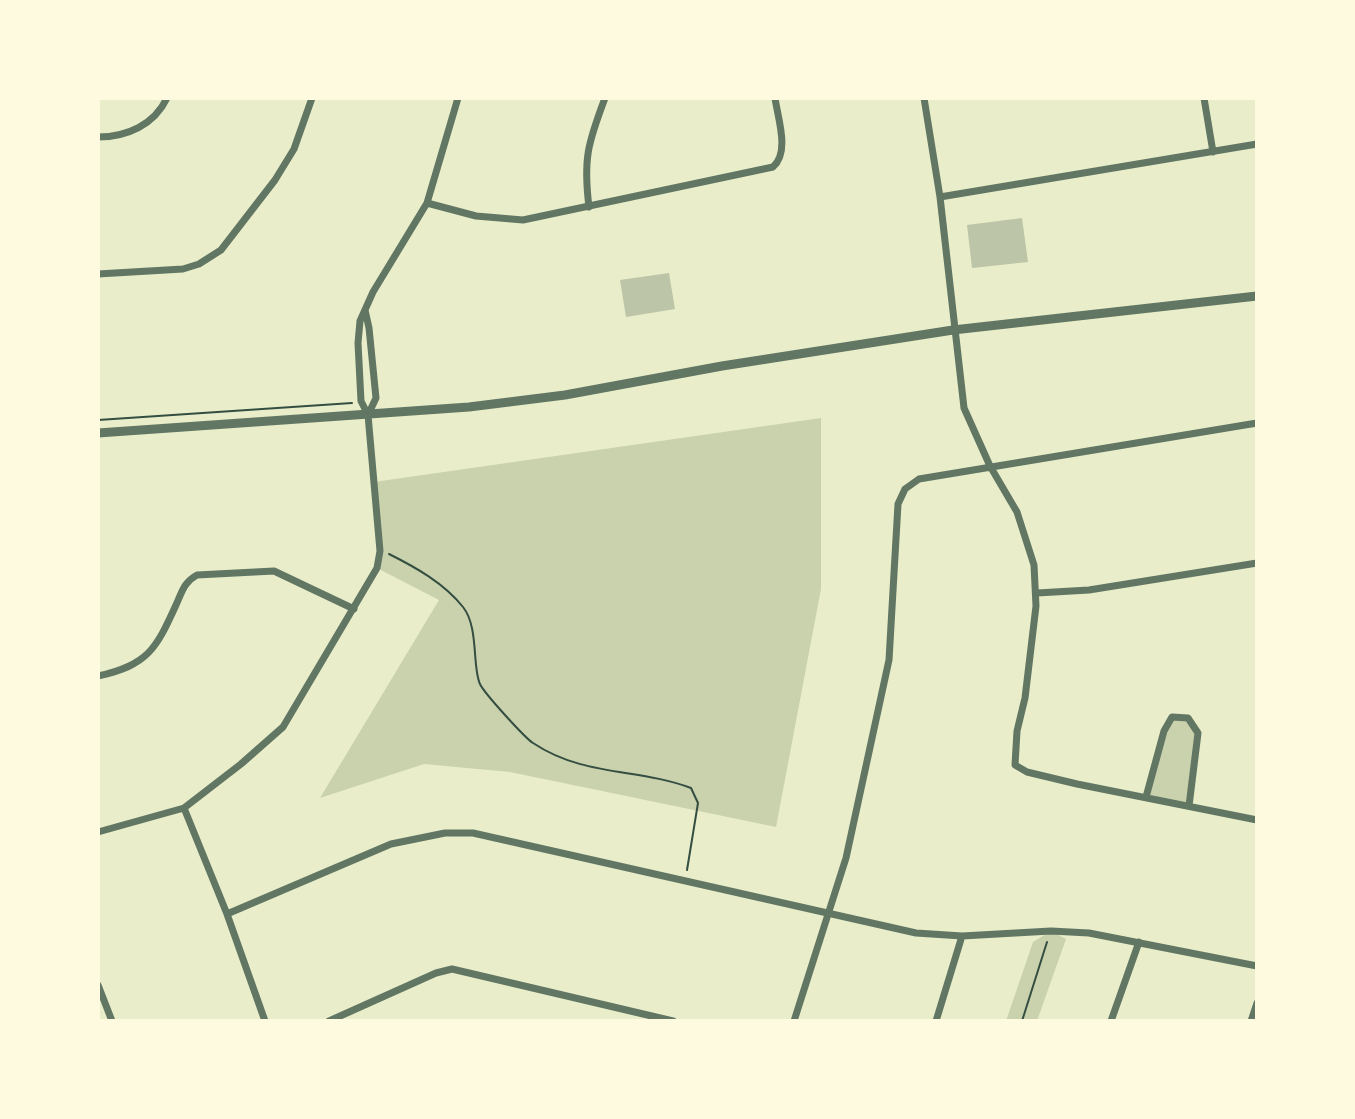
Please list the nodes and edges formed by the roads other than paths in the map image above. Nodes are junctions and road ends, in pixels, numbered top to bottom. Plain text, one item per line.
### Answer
1 (167, 98) edge
2 (312, 98) edge
3 (458, 98) edge
4 (605, 98) edge
5 (775, 98) edge
6 (924, 98) edge
7 (1204, 98) edge
8 (98, 137) edge
9 (1257, 144) edge
10 (1213, 152) junction
11 (940, 197) junction
12 (427, 203) junction
13 (589, 207) junction
14 (98, 274) edge
15 (1257, 296) edge
16 (365, 310) junction
17 (953, 330) junction
18 (368, 415) junction
19 (1257, 423) edge
20 (98, 433) edge
21 (990, 466) junction
22 (1257, 563) edge
23 (1037, 593) junction
24 (354, 609) junction
25 (98, 676) edge
26 (1146, 797) junction
27 (1189, 806) junction
28 (184, 808) junction
29 (1257, 820) edge
30 (98, 832) edge
31 (227, 914) junction
32 (828, 915) junction
33 (962, 936) junction
34 (1139, 942) junction
35 (1257, 966) edge
36 (98, 985) edge
37 (1257, 1003) edge
38 (112, 1021) edge
39 (265, 1021) edge
40 (329, 1021) edge
41 (673, 1021) edge
42 (794, 1021) edge
43 (936, 1021) edge
44 (1111, 1021) edge
45 (1251, 1021) edge

1 - 8 street
2 - 14 street
3 - 12 street
4 - 13 street
5 - 13 street
6 - 11 street
7 - 10 street
9 - 10 street
10 - 11 street
11 - 17 street
12 - 13 street
12 - 16 street
15 - 17 street
16 - 18 street
16 - 18 street
17 - 18 street
17 - 21 street
18 - 20 street
18 - 24 street
19 - 21 street
21 - 23 street
21 - 32 street
22 - 23 street
23 - 26 street
24 - 25 street
24 - 28 street
26 - 27 street
26 - 27 street
27 - 29 street
28 - 30 street
28 - 31 street
31 - 32 street
31 - 39 street
32 - 33 street
32 - 42 street
33 - 34 street
33 - 43 street
34 - 35 street
34 - 44 street
36 - 38 street
37 - 45 street
40 - 41 street

